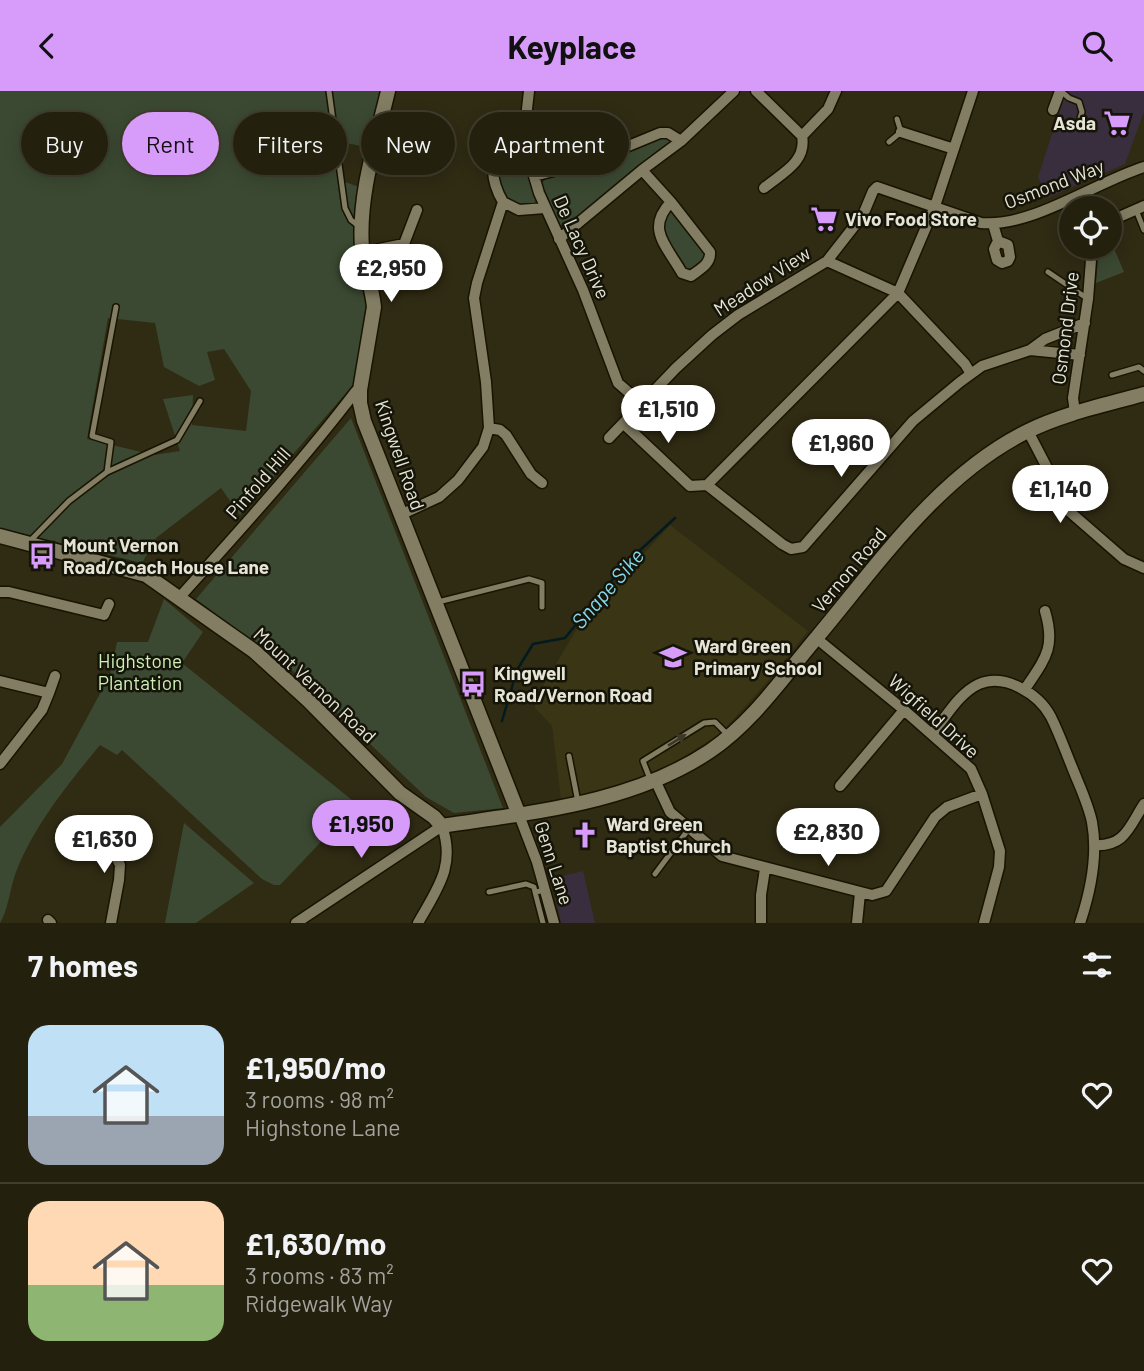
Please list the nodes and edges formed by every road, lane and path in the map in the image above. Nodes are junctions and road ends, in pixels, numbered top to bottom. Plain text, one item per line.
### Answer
1 (329, 91) edge
2 (388, 91) edge
3 (529, 91) edge
4 (734, 91) edge
5 (756, 91) edge
6 (835, 91) edge
7 (974, 91) edge
8 (1060, 91) edge
9 (1053, 110) dead end
10 (527, 112) edge
11 (1080, 118) dead end
12 (897, 119) dead end
13 (901, 132) junction
14 (802, 136) junction
15 (681, 141) junction
16 (889, 142) dead end
17 (954, 149) junction
18 (1144, 167) edge
19 (642, 170) junction
20 (493, 175) edge
21 (534, 176) joint
22 (764, 188) dead end
23 (503, 202) junction
24 (671, 202) junction
25 (935, 206) junction
26 (545, 208) junction
27 (1140, 208) edge
28 (417, 210) dead end
29 (1122, 216) edge
30 (993, 224) junction
31 (362, 229) junction
32 (1144, 230) edge
33 (559, 239) junction
34 (998, 241) dead end
35 (1091, 259) edge
36 (827, 261) junction
37 (1048, 272) dead end
38 (365, 273) junction
39 (898, 293) junction
40 (1088, 299) junction
41 (116, 307) dead end
42 (1085, 323) junction
43 (1030, 350) junction
44 (1080, 355) junction
45 (1144, 371) edge
46 (971, 374) junction
47 (1112, 375) dead end
48 (360, 390) junction
49 (1144, 394) edge
50 (200, 401) dead end
51 (642, 404) junction
52 (1075, 413) junction
53 (624, 424) junction
54 (489, 428) junction
55 (1028, 431) junction
56 (609, 438) dead end
57 (107, 472) junction
58 (542, 483) dead end
59 (707, 485) junction
60 (400, 515) junction
61 (0, 536) edge
62 (28, 543) junction
63 (1144, 568) edge
64 (0, 592) edge
65 (179, 597) junction
66 (435, 603) junction
67 (109, 604) dead end
68 (542, 607) dead end
69 (1045, 611) dead end
70 (816, 638) junction
71 (55, 676) dead end
72 (0, 681) edge
73 (1025, 689) junction
74 (49, 693) junction
75 (904, 710) junction
76 (932, 734) junction
77 (729, 737) junction
78 (569, 756) dead end
79 (0, 764) edge
80 (653, 781) junction
81 (840, 786) dead end
82 (982, 794) junction
83 (578, 802) junction
84 (1144, 804) edge
85 (519, 815) junction
86 (442, 826) junction
87 (102, 829) dead end
88 (688, 830) junction
89 (1094, 845) junction
90 (765, 869) junction
91 (655, 874) dead end
92 (541, 891) junction
93 (489, 892) dead end
94 (860, 893) junction
95 (423, 921) edge
96 (111, 923) edge
97 (296, 923) edge
98 (543, 923) edge
99 (554, 923) edge
100 (761, 923) edge
101 (857, 923) edge
102 (984, 923) edge
103 (1080, 923) edge

1 - 31 lane
2 - 31 street, Kingwell Road
3 - 10 street, De Lacy Drive
4 - 15 street
5 - 14 street
6 - 14 street
7 - 17 street
8 - 9 street
8 - 11 lane
12 - 13 lane
13 - 16 lane
13 - 17 street
14 - 22 street
15 - 19 street
15 - 21 street
17 - 25 street
18 - 30 street, Osmond Way
19 - 24 street
19 - 33 street
20 - 23 street
21 - 26 street, De Lacy Drive
23 - 26 street
23 - 54 street
24 - 24 street
25 - 30 street, Osmond Way
25 - 36 street, Meadow View
25 - 39 street
26 - 33 street, De Lacy Drive
27 - 29 street
27 - 32 lane
28 - 38 street
30 - 34 street
31 - 38 street, Kingwell Road
33 - 51 street, De Lacy Drive
35 - 40 street, Osmond Drive
36 - 39 street
36 - 51 street, Meadow View
37 - 40 lane
38 - 48 street, Kingwell Road
39 - 46 street
39 - 59 street
40 - 42 street, Osmond Drive
41 - 57 lane
42 - 43 street
42 - 44 street, Osmond Drive
43 - 44 street
43 - 46 street
44 - 52 street, Osmond Drive
45 - 47 lane
46 - 59 street
48 - 60 street, Kingwell Road
48 - 65 street, Pinfold Hill
49 - 52 street, Vernon Road
50 - 57 lane
51 - 53 street, Meadow View
52 - 55 street, Vernon Road
53 - 56 street, Meadow View
53 - 59 street
54 - 58 street
54 - 60 street
55 - 63 street
55 - 70 street, Vernon Road
57 - 62 lane
60 - 66 street, Kingwell Road
61 - 62 street, Mount Vernon Road
62 - 65 street, Mount Vernon Road
64 - 67 street
65 - 86 street, Mount Vernon Road
66 - 68 lane
66 - 85 street, Kingwell Road
69 - 73 street
70 - 75 street, Wigfield Drive
70 - 77 street, Vernon Road
71 - 74 street
72 - 74 street
73 - 76 street
73 - 89 street
74 - 79 street
75 - 76 street, Wigfield Drive
75 - 81 street
76 - 82 street, Wigfield Drive
77 - 80 street, Vernon Road
80 -> 77 lane
78 - 83 lane
80 - 83 street, Vernon Road
80 - 88 street
82 - 94 street
82 - 102 street, Wigfield Drive
83 - 85 street, Vernon Road
84 - 89 street
85 - 86 street
85 - 92 street, Genn Lane
86 - 95 street
86 - 97 street
87 - 96 street
88 - 90 street
88 - 91 lane
89 - 103 street
90 - 94 street
90 - 100 street
92 - 93 lane
92 - 98 lane
92 - 99 street, Genn Lane
94 - 101 street

